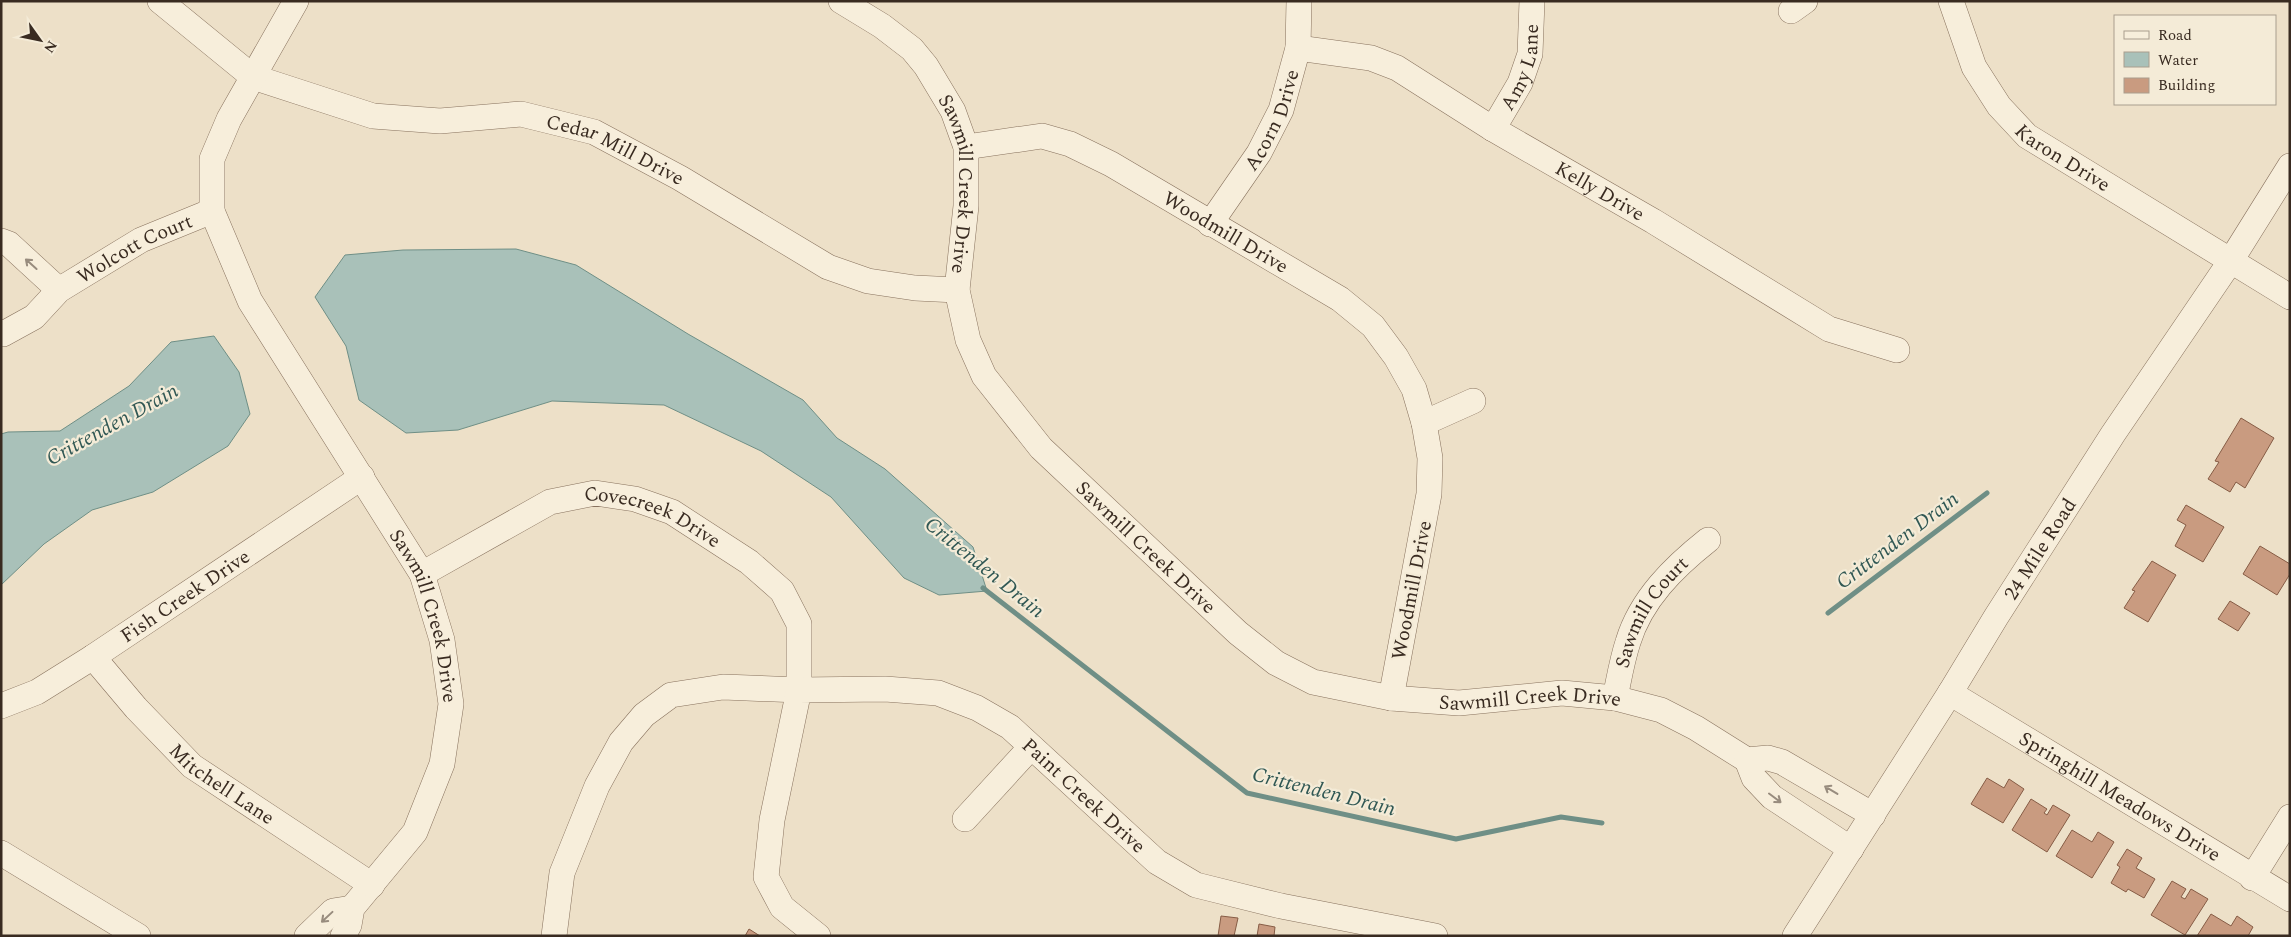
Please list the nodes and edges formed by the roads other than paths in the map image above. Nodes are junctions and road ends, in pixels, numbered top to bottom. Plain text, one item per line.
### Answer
1 (160, 1) edge
2 (296, 1) edge
3 (841, 1) edge
4 (1299, 1) edge
5 (1532, 1) edge
6 (1951, 1) edge
7 (1298, 48) junction
8 (253, 77) junction
9 (1493, 129) junction
10 (966, 147) junction
11 (2290, 166) edge
12 (212, 211) junction
13 (1210, 224) junction
14 (1, 241) edge
15 (2230, 262) junction
16 (59, 290) junction
17 (957, 290) junction
18 (2290, 297) edge
19 (1, 333) edge
20 (1897, 350) dead end
21 (1474, 401) dead end
22 (1424, 423) junction
23 (362, 477) junction
24 (1708, 540) dead end
25 (422, 574) junction
26 (93, 657) junction
27 (800, 690) junction
28 (1950, 693) junction
29 (1391, 698) junction
30 (1615, 698) junction
31 (1, 706) edge
32 (1031, 747) junction
33 (1747, 760) junction
34 (1873, 815) junction
35 (2290, 817) edge
36 (965, 819) dead end
37 (1851, 849) junction
38 (1, 853) edge
39 (2252, 878) junction
40 (372, 885) junction
41 (2290, 899) edge
42 (352, 908) junction
43 (138, 936) edge
44 (307, 936) edge
45 (342, 936) edge
46 (554, 936) edge
47 (818, 936) edge
48 (1435, 936) edge
49 (1795, 936) edge

1 - 8 street
2 - 8 street
3 - 10 street, Sawmill Creek Drive
4 - 7 street, Acorn Drive
5 - 9 street, Amy Lane
6 - 15 street, Karon Drive
7 - 9 street, Kelly Drive
7 - 13 street, Acorn Drive
8 - 12 street
8 - 17 street, Cedar Mill Drive
9 - 20 street, Kelly Drive
10 - 13 street, Woodmill Drive
10 - 17 street, Sawmill Creek Drive
11 - 15 street, 24 Mile Road
12 - 16 street, Wolcott Court
12 - 23 street, Sawmill Creek Drive
13 - 22 street, Woodmill Drive
16 -> 14 street, Wolcott Court
15 - 18 street, Karon Drive
15 - 28 street, 24 Mile Road
16 - 19 street, Wolcott Court
17 - 29 street, Sawmill Creek Drive
21 - 22 street
22 - 29 street, Woodmill Drive
23 - 25 street, Sawmill Creek Drive
23 - 26 street, Fish Creek Drive
24 - 30 street, Sawmill Court
25 - 27 street, Covecreek Drive
25 - 40 street, Sawmill Creek Drive
26 - 31 street, Fish Creek Drive
26 - 40 street, Mitchell Lane
27 - 32 street, Paint Creek Drive
27 - 46 street, Paint Creek Drive
27 - 47 street
28 - 34 street, 24 Mile Road
28 - 39 street, Springhill Meadows Drive
29 - 30 street, Sawmill Creek Drive
30 - 33 street, Sawmill Creek Drive
32 - 36 street
32 - 48 street, Paint Creek Drive
34 -> 33 street
33 -> 37 street
34 - 37 street, 24 Mile Road
35 - 39 street
37 - 49 street, 24 Mile Road
38 - 43 street
39 - 41 street, Springhill Meadows Drive
40 - 42 street, Sawmill Creek Drive
42 -> 44 street
42 - 45 street, Sawmill Creek Drive

